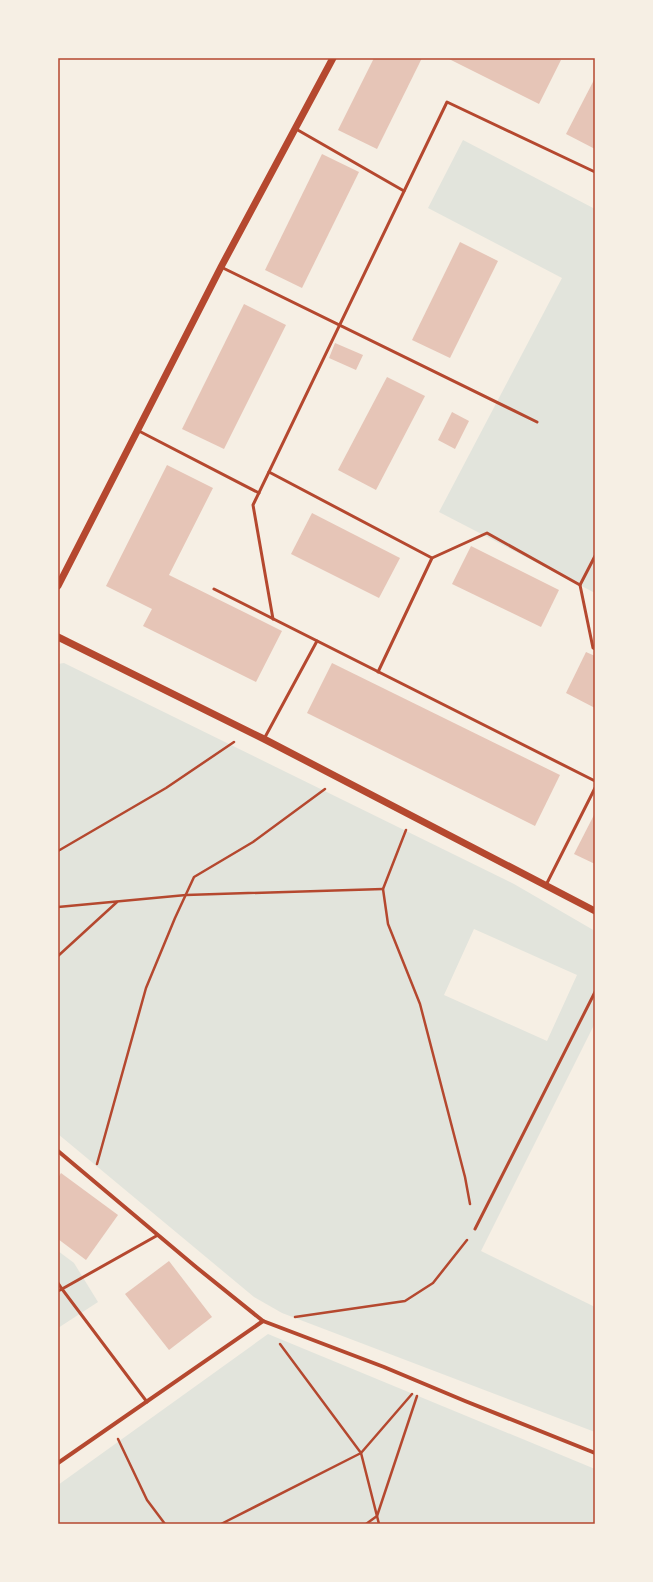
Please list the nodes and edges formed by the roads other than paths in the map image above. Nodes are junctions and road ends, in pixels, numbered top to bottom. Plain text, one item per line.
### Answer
1 (333, 58) edge
2 (296, 129) junction
3 (595, 172) edge
4 (404, 191) junction
5 (221, 267) junction
6 (340, 325) junction
7 (537, 422) dead end
8 (137, 430) junction
9 (269, 472) junction
10 (259, 493) junction
11 (595, 556) edge
12 (432, 558) junction
13 (58, 586) edge
14 (580, 586) junction
15 (214, 589) dead end
16 (273, 619) junction
17 (58, 637) edge
18 (317, 641) junction
19 (595, 649) edge
20 (378, 672) junction
21 (264, 739) junction
22 (595, 781) edge
23 (595, 788) edge
24 (546, 885) junction
25 (595, 911) edge
26 (595, 992) edge
27 (58, 1151) edge
28 (475, 1229) road end
29 (158, 1235) junction
30 (58, 1283) edge
31 (62, 1288) junction
32 (58, 1291) edge
33 (263, 1321) junction
34 (147, 1402) junction
35 (595, 1453) edge
36 (58, 1463) edge

1 - 2 street
2 - 4 lane
2 - 5 street
3 - 4 lane
4 - 6 lane
5 - 6 lane
5 - 8 street
6 - 7 lane
6 - 9 lane
8 - 10 lane
8 - 13 street
9 - 10 lane
9 - 12 lane
10 - 16 lane
11 - 14 lane
12 - 14 lane
12 - 20 lane
14 - 19 lane
15 - 16 lane
16 - 18 lane
17 - 21 street
18 - 20 lane
18 - 21 lane
20 - 22 lane
21 - 24 street
23 - 24 lane
24 - 25 street
26 - 28 lane
27 - 29 street
29 - 31 lane
29 - 33 street
30 - 31 lane
31 - 32 lane
31 - 34 lane
33 - 34 street
33 - 35 street
34 - 36 street

